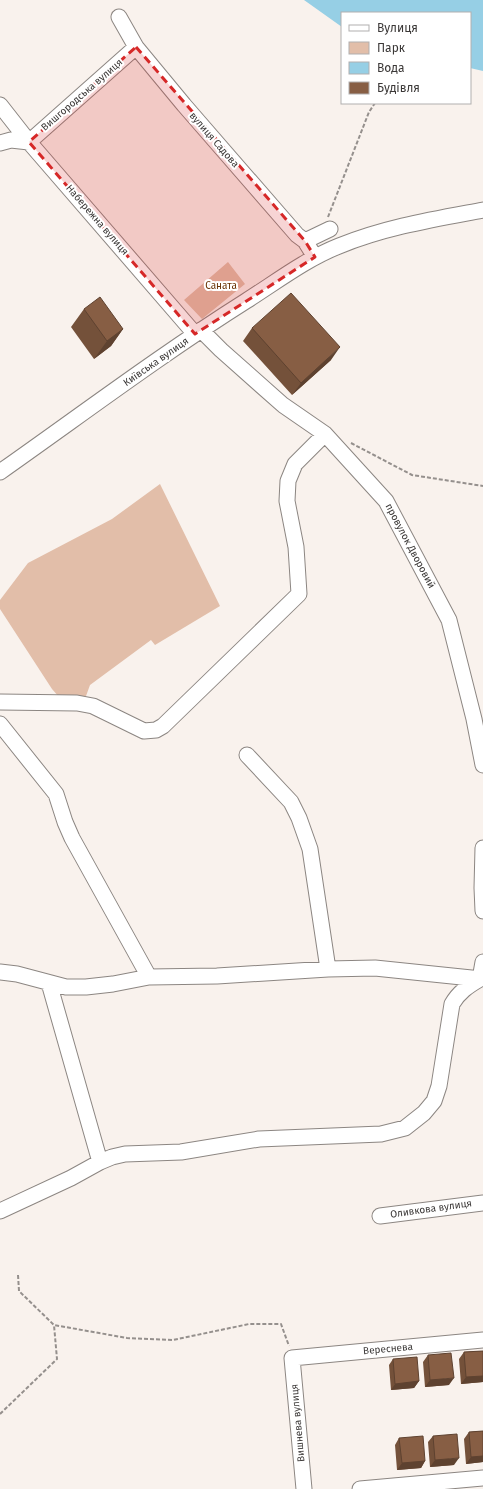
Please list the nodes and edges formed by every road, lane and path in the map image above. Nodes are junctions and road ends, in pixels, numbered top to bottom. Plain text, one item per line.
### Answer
1 (119, 17) dead end
2 (136, 47) junction
3 (373, 104) edge
4 (0, 105) edge
5 (29, 142) junction
6 (0, 143) edge
7 (483, 210) edge
8 (327, 230) joint
9 (305, 241) junction
10 (315, 257) junction
11 (198, 332) junction
12 (325, 434) junction
13 (349, 442) dead end
14 (0, 472) edge
15 (483, 486) edge
16 (0, 702) edge
17 (0, 724) edge
18 (246, 755) dead end
19 (483, 765) edge
20 (483, 848) edge
21 (483, 911) edge
22 (483, 962) edge
23 (328, 969) junction
24 (0, 972) edge
25 (149, 977) junction
26 (481, 979) edge
27 (49, 983) junction
28 (100, 1162) junction
29 (483, 1202) edge
30 (0, 1211) edge
31 (380, 1216) dead end
32 (18, 1274) dead end
33 (54, 1325) junction
34 (483, 1340) edge
35 (292, 1358) junction
36 (0, 1414) edge
37 (483, 1478) edge
38 (304, 1489) edge
39 (360, 1489) edge

1 - 2 street, вулиця Садова
2 - 5 street, Вишгородська вулиця
2 - 9 street, вулиця Садова
3 - 8 path
4 - 5 street, Набережна вулиця
5 - 6 street
5 - 11 street, Набережна вулиця
7 - 10 street, Київська вулиця
8 - 9 street
9 - 10 street, вулиця Садова
10 - 11 street, Київська вулиця
11 - 12 street, провулок Дворовий
11 - 14 street, Київська вулиця
12 - 16 street
12 - 19 street, провулок Дворовий
13 - 15 path
17 - 25 street
18 - 23 street
20 - 21 street
22 - 26 street
23 - 25 street
23 - 26 street
24 - 27 street
25 - 27 street
26 - 28 street
27 - 28 street
28 - 30 street
29 - 31 street, Оливкова вулиця
32 - 33 path
33 - 35 path
33 - 36 path
34 - 35 street, Вереснева
35 - 38 street, Вишнева вулиця
37 - 39 street

